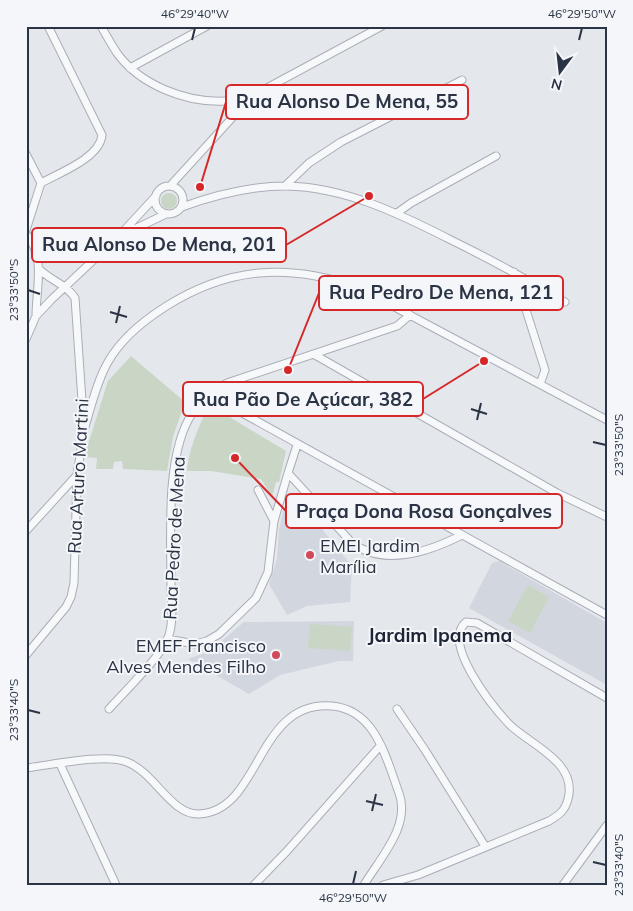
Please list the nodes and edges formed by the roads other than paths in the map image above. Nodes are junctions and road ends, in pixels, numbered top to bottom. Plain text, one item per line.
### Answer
1 (48, 26) edge
2 (101, 26) edge
3 (207, 26) edge
4 (382, 26) edge
5 (130, 68) junction
6 (462, 80) dead end
7 (252, 96) junction
8 (26, 154) edge
9 (496, 156) dead end
10 (41, 183) junction
11 (170, 186) junction
12 (285, 186) junction
13 (156, 196) junction
14 (182, 207) junction
15 (397, 213) junction
16 (166, 214) junction
17 (26, 230) edge
18 (26, 234) edge
19 (119, 236) junction
20 (39, 269) junction
21 (514, 272) junction
22 (64, 286) junction
23 (565, 302) dead end
24 (410, 314) junction
25 (36, 316) junction
26 (26, 339) edge
27 (315, 355) junction
28 (540, 384) junction
29 (208, 394) junction
30 (607, 420) edge
31 (84, 430) junction
32 (297, 445) junction
33 (288, 472) junction
34 (77, 475) junction
35 (258, 490) dead end
36 (607, 517) edge
37 (274, 521) junction
38 (26, 531) edge
39 (462, 535) junction
40 (607, 615) edge
41 (168, 639) junction
42 (26, 655) edge
43 (607, 698) edge
44 (109, 708) dead end
45 (397, 709) dead end
46 (381, 745) junction
47 (60, 764) junction
48 (26, 768) edge
49 (607, 825) edge
50 (485, 846) junction
51 (116, 885) edge
52 (254, 885) edge
53 (364, 885) edge
54 (383, 885) edge
55 (563, 885) edge

1 - 10 street
2 - 5 street
3 - 5 street
4 - 7 street
5 - 7 street
6 - 12 street
7 - 11 street
8 - 10 street
9 - 15 street
10 - 17 street
11 - 13 street
11 - 14 street
12 - 14 street
12 - 15 street
13 - 16 street
13 - 19 street
14 - 16 street
15 - 21 street
16 - 19 street
18 - 20 street
19 - 22 street
20 - 22 street
20 - 25 street
21 - 23 street
21 - 28 street
22 - 25 street
22 - 31 street, Rua Arturo Martini
24 - 27 street, Rua Pedro de Mena
24 - 28 street
24 - 31 street
25 - 26 street
27 - 29 street, Rua Pedro de Mena
27 - 36 street
28 - 30 street
29 - 32 street
29 - 41 street, Rua Pedro de Mena
31 - 34 street, Rua Arturo Martini
32 - 33 street
32 - 39 street
33 - 37 street
33 - 39 street
34 - 38 street
34 - 42 street, Rua Arturo Martini
35 - 37 street
37 - 41 street
39 - 40 street
41 - 44 street, Rua Pedro de Mena
43 - 50 street
45 - 50 street
46 - 47 street
46 - 52 street
46 - 53 street
47 - 48 street
47 - 51 street
49 - 55 street
50 - 54 street

